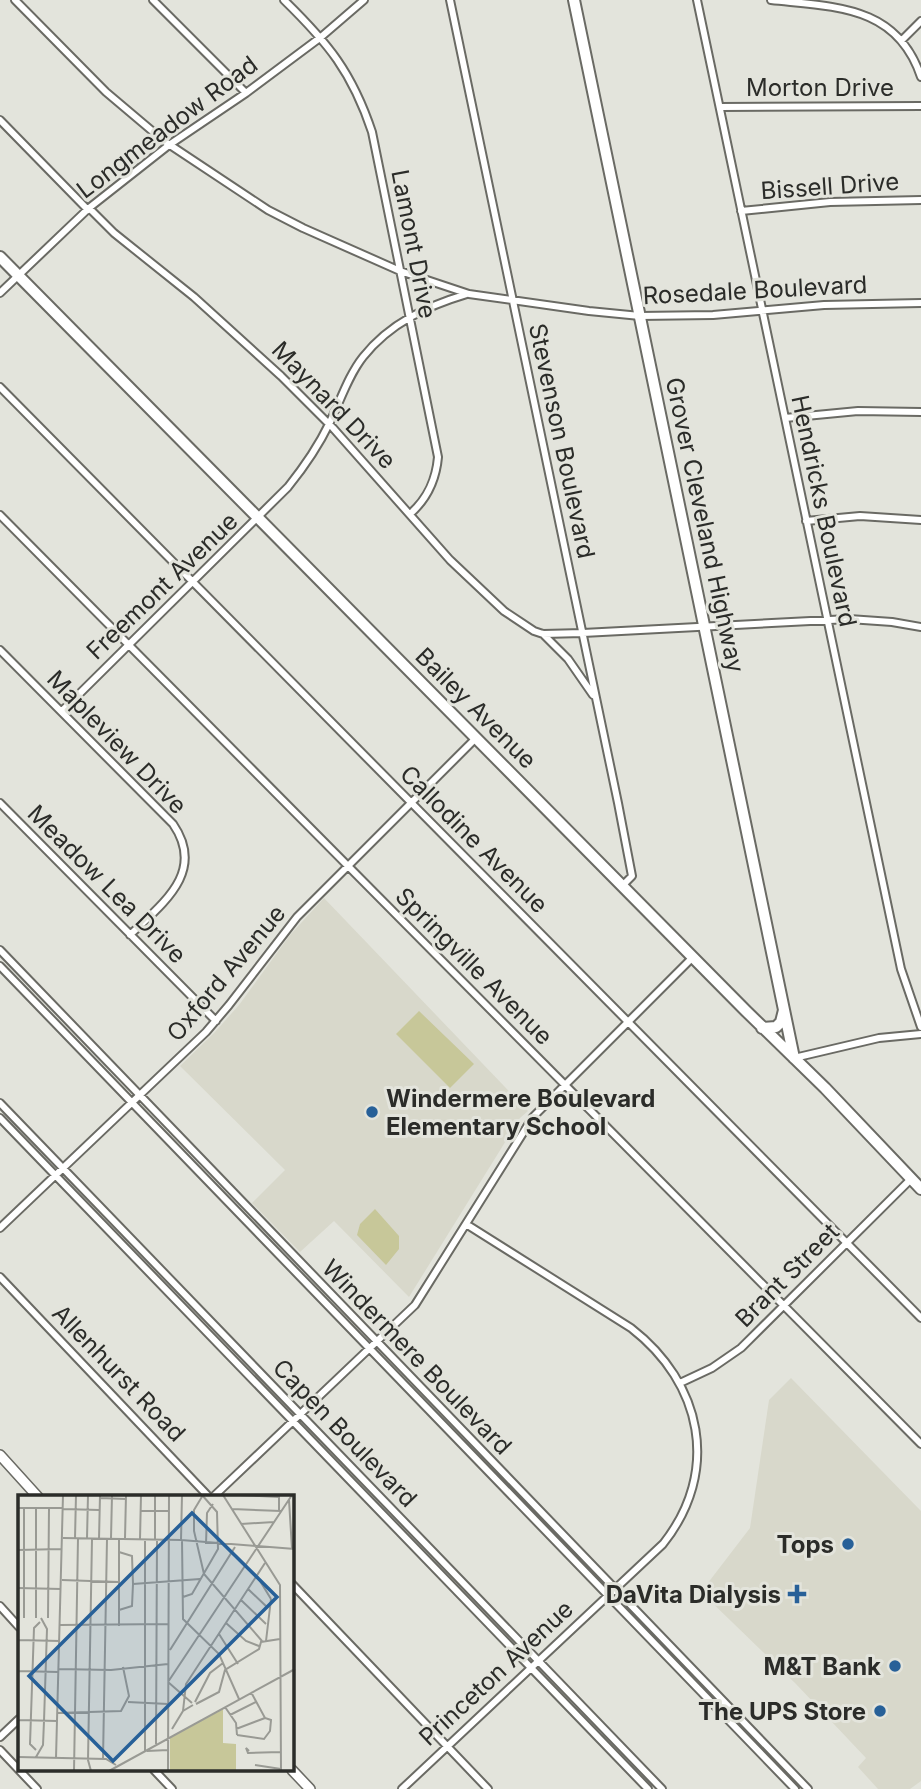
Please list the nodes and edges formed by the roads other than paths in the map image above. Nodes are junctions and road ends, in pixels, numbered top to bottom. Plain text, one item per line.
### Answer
1 (15, 0) edge
2 (153, 0) edge
3 (284, 0) edge
4 (364, 0) edge
5 (450, 0) edge
6 (574, 0) edge
7 (697, 0) edge
8 (771, 0) edge
9 (921, 21) edge
10 (321, 37) junction
11 (902, 40) junction
12 (921, 76) edge
13 (246, 93) junction
14 (921, 106) edge
15 (720, 107) junction
16 (0, 120) edge
17 (169, 145) junction
18 (921, 200) edge
19 (88, 209) junction
20 (741, 211) junction
21 (0, 257) edge
22 (400, 271) junction
23 (18, 275) junction
24 (0, 293) edge
25 (469, 293) junction
26 (514, 299) junction
27 (921, 303) edge
28 (763, 312) junction
29 (640, 316) junction
30 (409, 318) junction
31 (0, 387) edge
32 (921, 412) edge
33 (785, 418) junction
34 (329, 424) junction
35 (410, 514) junction
36 (0, 515) edge
37 (259, 518) junction
38 (921, 520) edge
39 (806, 522) junction
40 (192, 582) junction
41 (828, 620) junction
42 (705, 626) junction
43 (921, 627) edge
44 (583, 633) junction
45 (543, 634) junction
46 (128, 645) junction
47 (0, 650) edge
48 (596, 699) junction
49 (62, 711) junction
50 (476, 738) junction
51 (0, 803) edge
52 (411, 803) junction
53 (347, 865) junction
54 (622, 886) junction
55 (130, 935) junction
56 (0, 950) edge
57 (693, 957) junction
58 (0, 966) edge
59 (784, 1007) junction
60 (216, 1021) junction
61 (628, 1022) junction
62 (921, 1027) edge
63 (762, 1028) junction
64 (921, 1034) edge
65 (794, 1058) junction
66 (565, 1085) junction
67 (139, 1096) junction
68 (132, 1102) junction
69 (0, 1103) edge
70 (0, 1118) edge
71 (62, 1169) junction
72 (55, 1175) junction
73 (911, 1179) junction
74 (921, 1189) edge
75 (467, 1224) junction
76 (0, 1228) edge
77 (846, 1242) junction
78 (0, 1277) edge
79 (784, 1306) junction
80 (921, 1318) edge
81 (376, 1342) junction
82 (369, 1349) junction
83 (680, 1382) junction
84 (300, 1414) junction
85 (293, 1421) junction
86 (921, 1444) edge
87 (0, 1455) edge
88 (36, 1495) edge
89 (209, 1495) edge
90 (213, 1495) edge
91 (294, 1586) edge
92 (614, 1588) junction
93 (607, 1595) junction
94 (0, 1606) edge
95 (18, 1626) edge
96 (538, 1660) junction
97 (531, 1667) junction
98 (18, 1720) edge
99 (0, 1737) edge
100 (447, 1745) junction
101 (0, 1750) edge
102 (18, 1769) edge
103 (21, 1772) edge
104 (156, 1772) edge
105 (294, 1772) edge
106 (37, 1789) edge
107 (172, 1789) edge
108 (310, 1789) edge
109 (402, 1789) edge
110 (488, 1789) edge
111 (648, 1789) edge
112 (662, 1789) edge
113 (795, 1789) edge
114 (808, 1789) edge

1 - 17 street, Rosedale Boulevard
2 - 13 street
3 - 10 street, Lamont Drive
4 - 10 street, Longmeadow Road
5 - 26 street, Stevenson Boulevard
6 - 29 main road, Grover Cleveland Highway
7 - 15 street, Hendricks Boulevard
8 - 11 street
9 - 11 street
10 - 13 street, Longmeadow Road
10 - 22 street, Lamont Drive
11 - 12 street
13 - 17 street, Longmeadow Road
14 - 15 street, Morton Drive
15 - 20 street, Hendricks Boulevard
16 - 19 street, Maynard Drive
17 - 19 street, Longmeadow Road
17 - 22 street, Rosedale Boulevard
18 - 20 street, Bissell Drive
19 - 23 street, Longmeadow Road
19 - 34 street, Maynard Drive
20 - 28 street, Hendricks Boulevard
21 - 23 main road, Bailey Avenue
22 - 25 street, Rosedale Boulevard
22 - 30 street, Lamont Drive
23 - 24 street, Longmeadow Road
23 - 37 main road, Bailey Avenue
25 - 26 street, Rosedale Boulevard
25 - 30 street, Freemont Avenue
26 - 29 street, Rosedale Boulevard
26 - 44 street, Stevenson Boulevard
27 - 28 street, Rosedale Boulevard
28 - 29 street, Rosedale Boulevard
28 - 33 street, Hendricks Boulevard
29 - 42 main road, Grover Cleveland Highway
30 - 34 street, Freemont Avenue
30 - 35 street, Lamont Drive
31 - 40 street, Callodine Avenue
32 - 33 street
33 - 39 street, Hendricks Boulevard
34 - 35 street, Maynard Drive
34 - 37 street, Freemont Avenue
35 - 45 street, Maynard Drive
36 - 46 street, Springville Avenue
37 - 40 street, Freemont Avenue
37 - 50 main road, Bailey Avenue
38 - 39 street
39 - 41 street, Hendricks Boulevard
40 - 46 street, Freemont Avenue
40 - 52 street, Callodine Avenue
41 - 42 street
41 - 43 street
41 - 62 street, Hendricks Boulevard
42 - 44 street
42 - 59 main road, Grover Cleveland Highway
44 - 45 street
44 - 48 street, Stevenson Boulevard
45 - 48 street, Maynard Drive
46 - 49 street, Freemont Avenue
46 - 53 street, Springville Avenue
47 - 49 street, Mapleview Drive
48 - 54 street, Stevenson Boulevard
49 - 55 street, Mapleview Drive
50 - 52 street, Oxford Avenue
50 - 54 main road, Bailey Avenue
51 - 55 street, Meadow Lea Drive
52 - 53 street, Oxford Avenue
52 - 61 street, Callodine Avenue
53 - 60 street, Oxford Avenue
53 - 66 street, Springville Avenue
54 - 57 main road, Bailey Avenue
55 - 60 street, Meadow Lea Drive
56 - 67 street, Windermere Boulevard
57 - 61 street
57 - 63 main road, Bailey Avenue
58 - 68 street, Windermere Boulevard
59 - 63 main road
59 - 65 main road, Grover Cleveland Highway
60 - 67 street, Oxford Avenue
61 - 66 street
61 - 77 street, Callodine Avenue
63 - 65 main road, Bailey Avenue
64 - 65 street
65 - 73 main road, Bailey Avenue
66 - 75 street
66 - 79 street, Springville Avenue
67 - 68 street, Oxford Avenue
67 - 81 street, Windermere Boulevard
68 - 71 street, Oxford Avenue
68 - 82 street, Windermere Boulevard
69 - 71 street, Capen Boulevard
70 - 72 street, Capen Boulevard
71 - 72 street, Oxford Avenue
71 - 84 street, Capen Boulevard
72 - 76 street, Oxford Avenue
72 - 85 street, Capen Boulevard
73 - 74 main road, Bailey Avenue
73 - 77 street, Brant Street
75 - 81 street
75 - 83 street, Princeton Avenue
77 - 79 street, Brant Street
77 - 80 street, Callodine Avenue
78 - 89 street, Allenhurst Road
79 - 83 street, Brant Street
79 - 86 street, Springville Avenue
81 - 82 street
81 - 92 street, Windermere Boulevard
82 - 84 street
82 - 93 street, Windermere Boulevard
83 - 92 street, Princeton Avenue
84 - 85 street
84 - 96 street, Capen Boulevard
85 - 90 street
85 - 97 street, Capen Boulevard
87 - 88 main road
91 - 100 street
92 - 93 street, Princeton Avenue
92 - 114 street, Windermere Boulevard
93 - 96 street, Princeton Avenue
93 - 113 street, Windermere Boulevard
94 - 95 street
96 - 97 street, Princeton Avenue
96 - 112 street, Capen Boulevard
97 - 100 street, Princeton Avenue
97 - 111 street, Capen Boulevard
98 - 99 street
100 - 109 street, Princeton Avenue
100 - 110 street
101 - 102 street
103 - 106 street
104 - 107 street
105 - 108 main road

